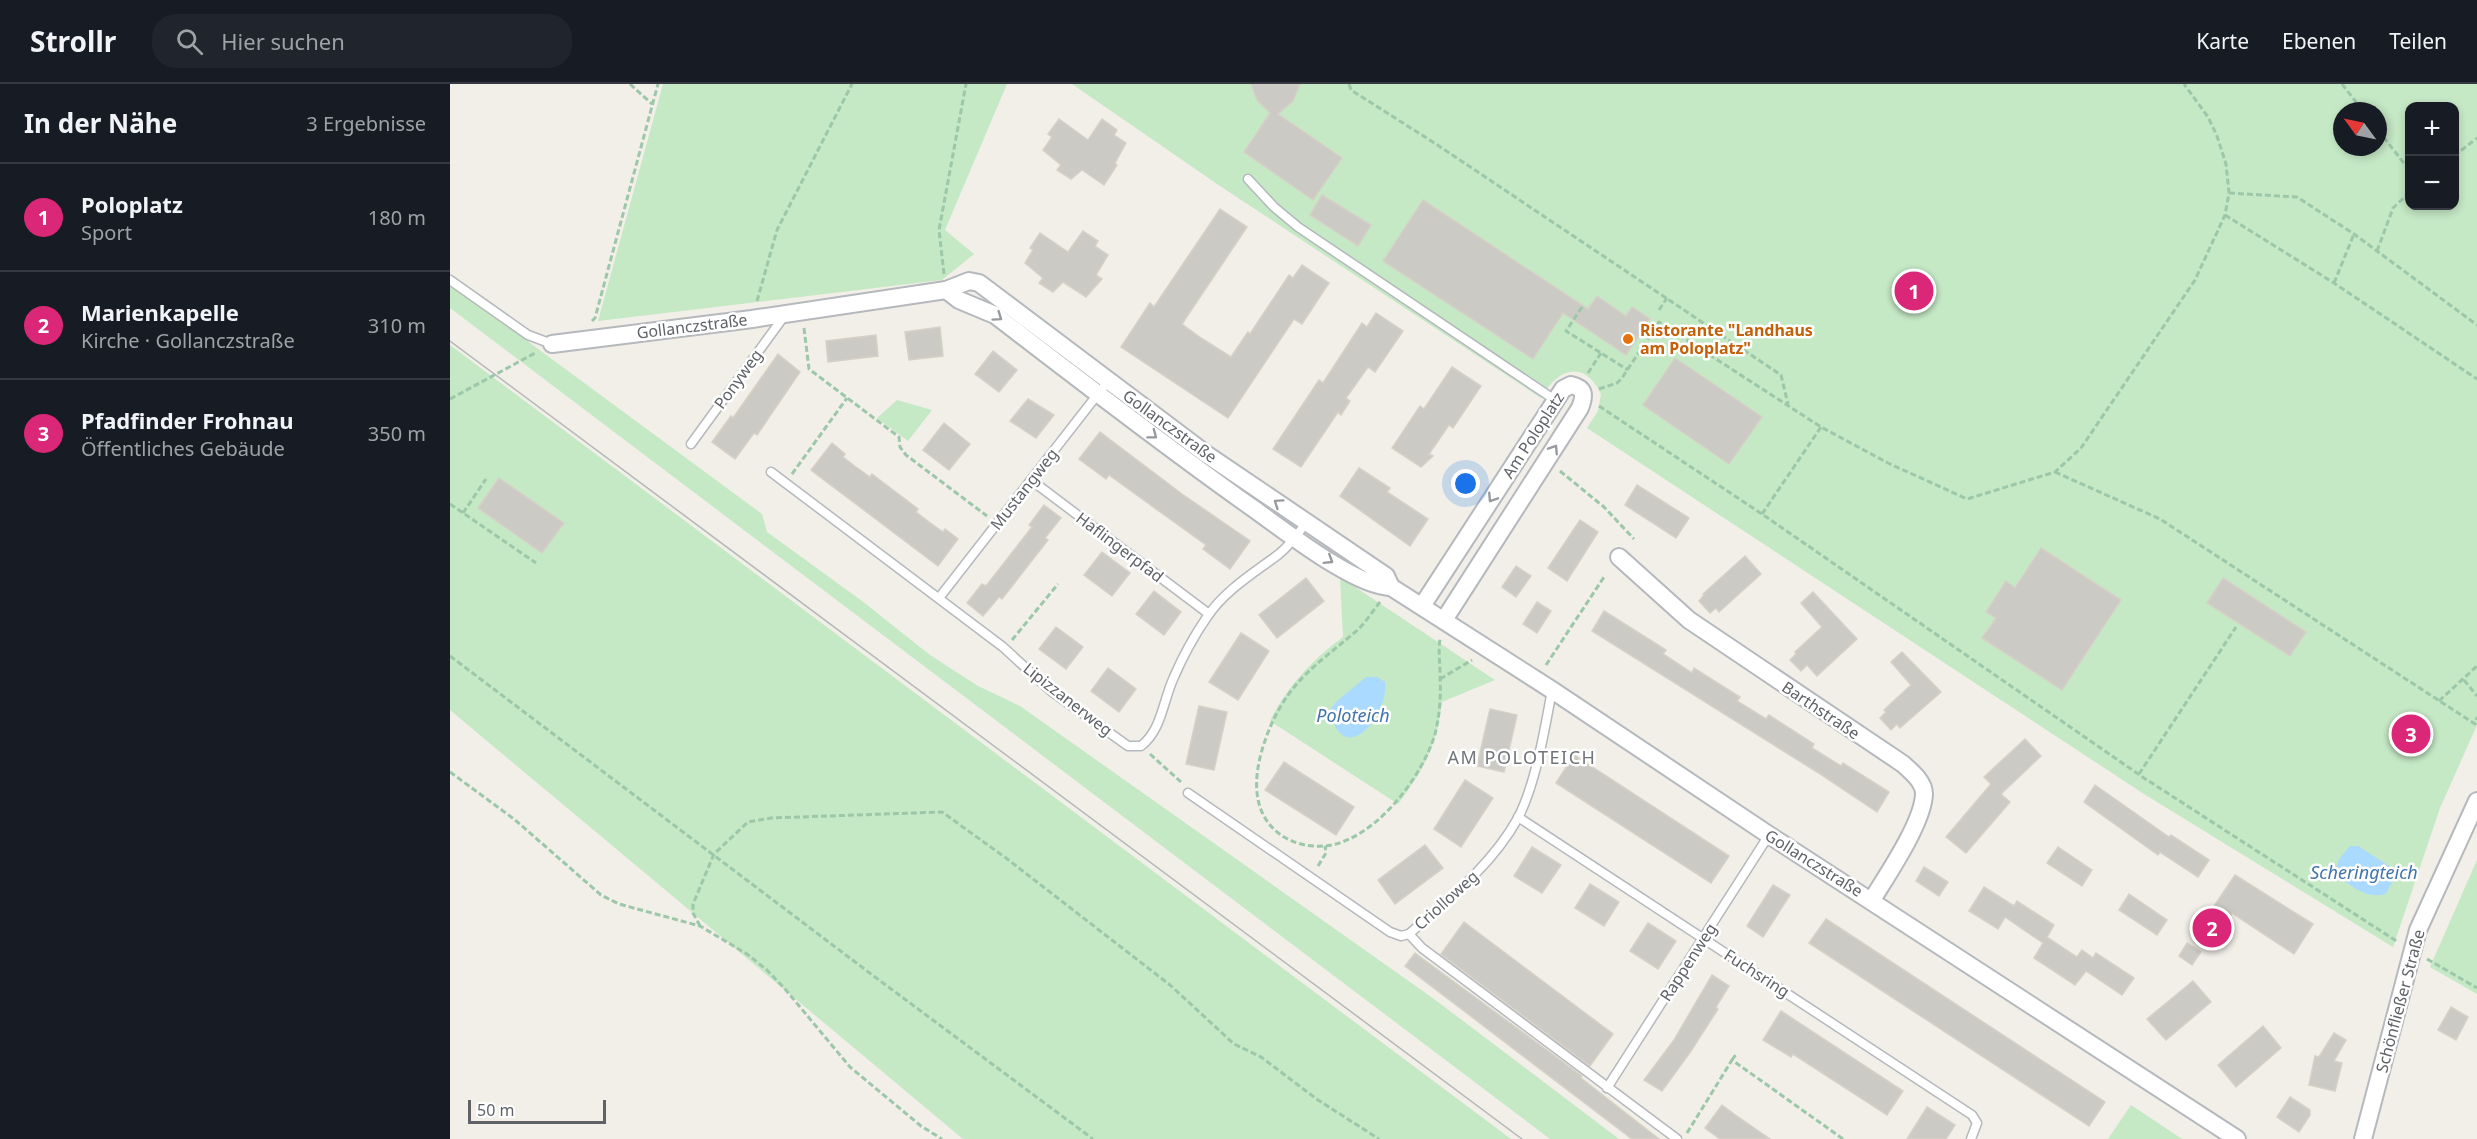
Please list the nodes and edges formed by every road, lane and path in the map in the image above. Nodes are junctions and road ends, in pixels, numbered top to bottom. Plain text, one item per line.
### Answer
1 (630, 84) edge
2 (658, 84) edge
3 (852, 84) edge
4 (966, 84) edge
5 (1349, 84) edge
6 (2184, 84) edge
7 (2342, 84) edge
8 (2356, 102) edge
9 (652, 104) junction
10 (2477, 138) edge
11 (2387, 142) edge
12 (2459, 152) edge
13 (2405, 166) edge
14 (1248, 179) dead end
15 (2229, 193) junction
16 (2405, 196) edge
17 (2224, 215) junction
18 (2354, 234) junction
19 (2377, 251) junction
20 (450, 280) edge
21 (2334, 283) junction
22 (946, 290) junction
23 (1667, 298) junction
24 (1582, 307) dead end
25 (1659, 310) dead end
26 (786, 314) junction
27 (752, 319) junction
28 (803, 321) dead end
29 (2477, 325) edge
30 (578, 341) junction
31 (552, 344) junction
32 (1601, 353) junction
33 (1594, 364) dead end
34 (1628, 370) junction
35 (2477, 379) edge
36 (1103, 387) junction
37 (1601, 389) dead end
38 (1585, 397) junction
39 (848, 398) junction
40 (450, 399) edge
41 (1555, 400) junction
42 (1788, 406) junction
43 (1821, 427) junction
44 (691, 444) dead end
45 (1546, 460) junction
46 (771, 472) dead end
47 (2055, 472) junction
48 (486, 479) dead end
49 (1031, 480) junction
50 (786, 483) junction
51 (450, 504) edge
52 (463, 513) junction
53 (1762, 514) junction
54 (1306, 523) junction
55 (998, 524) junction
56 (1295, 538) junction
57 (1634, 539) dead end
58 (1618, 557) dead end
59 (536, 563) dead end
60 (1604, 577) dead end
61 (1058, 584) dead end
62 (1386, 594) junction
63 (939, 598) junction
64 (1422, 606) junction
65 (1209, 614) junction
66 (1444, 620) junction
67 (2236, 627) dead end
68 (1440, 639) dead end
69 (1006, 649) junction
70 (450, 656) edge
71 (1472, 660) dead end
72 (2477, 666) edge
73 (1545, 667) dead end
74 (1440, 679) junction
75 (2464, 680) junction
76 (1552, 690) junction
77 (2477, 696) edge
78 (2439, 701) junction
79 (2477, 717) edge
80 (1141, 746) junction
81 (450, 772) edge
82 (2139, 774) junction
83 (1188, 793) joint
84 (2477, 801) edge
85 (1518, 817) junction
86 (1769, 835) junction
87 (1325, 846) junction
88 (714, 854) junction
89 (1311, 877) junction
90 (1872, 900) junction
91 (700, 926) junction
92 (1409, 933) junction
93 (1704, 938) junction
94 (2412, 950) junction
95 (2477, 988) edge
96 (1737, 1053) dead end
97 (1732, 1060) junction
98 (1607, 1088) junction
99 (942, 1139) edge
100 (1093, 1139) edge
101 (1378, 1139) edge
102 (1677, 1139) edge
103 (1683, 1139) edge
104 (1843, 1139) edge
105 (1971, 1139) edge
106 (2237, 1139) edge
107 (2363, 1139) edge

1 - 9 path
2 - 9 path
3 - 27 path
4 - 22 path
5 - 23 path
6 - 15 path
7 - 8 path
9 - 30 path
10 - 12 path
11 - 13 path
14 - 41 lane
15 - 17 path
15 - 18 path
16 - 19 path
17 - 21 path
17 - 47 path
18 - 19 path
18 - 21 path
19 - 29 path
20 - 31 lane
21 - 35 path
22 - 26 street, Gollanczstraße
22 - 36 street, Gollanczstraße
23 - 25 path
23 - 42 path
24 - 32 path
26 - 27 street, Gollanczstraße
26 - 44 lane, Ponyweg
27 - 30 street, Gollanczstraße
28 - 39 path
30 - 31 street, Gollanczstraße
31 - 40 path
32 - 33 path
32 - 34 path
34 - 37 path
34 - 42 path
36 - 49 lane, Mustangweg
54 -> 36 street, Gollanczstraße
36 -> 56 street, Gollanczstraße
38 - 41 street, Am Poloplatz
45 -> 38 street, Am Poloplatz
38 - 53 path
39 - 50 path
39 - 55 path
41 -> 64 street, Am Poloplatz
42 - 43 path
43 - 47 path
43 - 53 path
45 - 57 path
45 - 66 street, Am Poloplatz
46 - 50 lane, Lipizzanerweg
47 - 78 path
48 - 52 path
49 - 55 lane, Mustangweg
49 - 65 lane, Haflingerpfad
50 - 63 lane, Lipizzanerweg
51 - 52 path
52 - 59 path
53 - 82 path
54 - 56 lane
54 - 62 street, Gollanczstraße
55 - 63 lane, Mustangweg
56 -> 62 street, Gollanczstraße
56 - 65 lane
58 - 90 street, Barthstraße
60 - 73 path
61 - 69 path
62 - 64 street, Gollanczstraße
62 - 87 path
63 - 69 lane, Lipizzanerweg
64 - 66 street, Gollanczstraße
65 - 80 lane
66 - 76 street, Gollanczstraße
67 - 82 path
68 - 74 path
69 - 80 lane, Lipizzanerweg
70 - 88 path
71 - 74 path
72 - 75 path
74 - 87 path
75 - 77 path
75 - 78 path
76 - 85 lane, Criolloweg
76 - 86 street, Gollanczstraße
78 - 79 path
80 - 83 path
81 - 91 path
82 - 94 path
83 - 89 lane, Criolloweg
84 - 94 street, Schönfließer Straße
85 - 92 lane, Criolloweg
85 - 93 lane, Fuchsring
86 - 90 street, Gollanczstraße
86 - 93 lane, Rappenweg
87 - 89 path
88 - 91 path
88 - 100 path
88 - 101 path
89 - 92 lane, Criolloweg
90 - 106 street, Gollanczstraße
91 - 99 path
92 - 98 lane
93 - 98 lane, Rappenweg
93 - 105 lane, Fuchsring
94 - 95 path
94 - 107 street, Schönfließer Straße
96 - 97 path
97 - 103 path
97 - 104 path
98 - 102 lane

